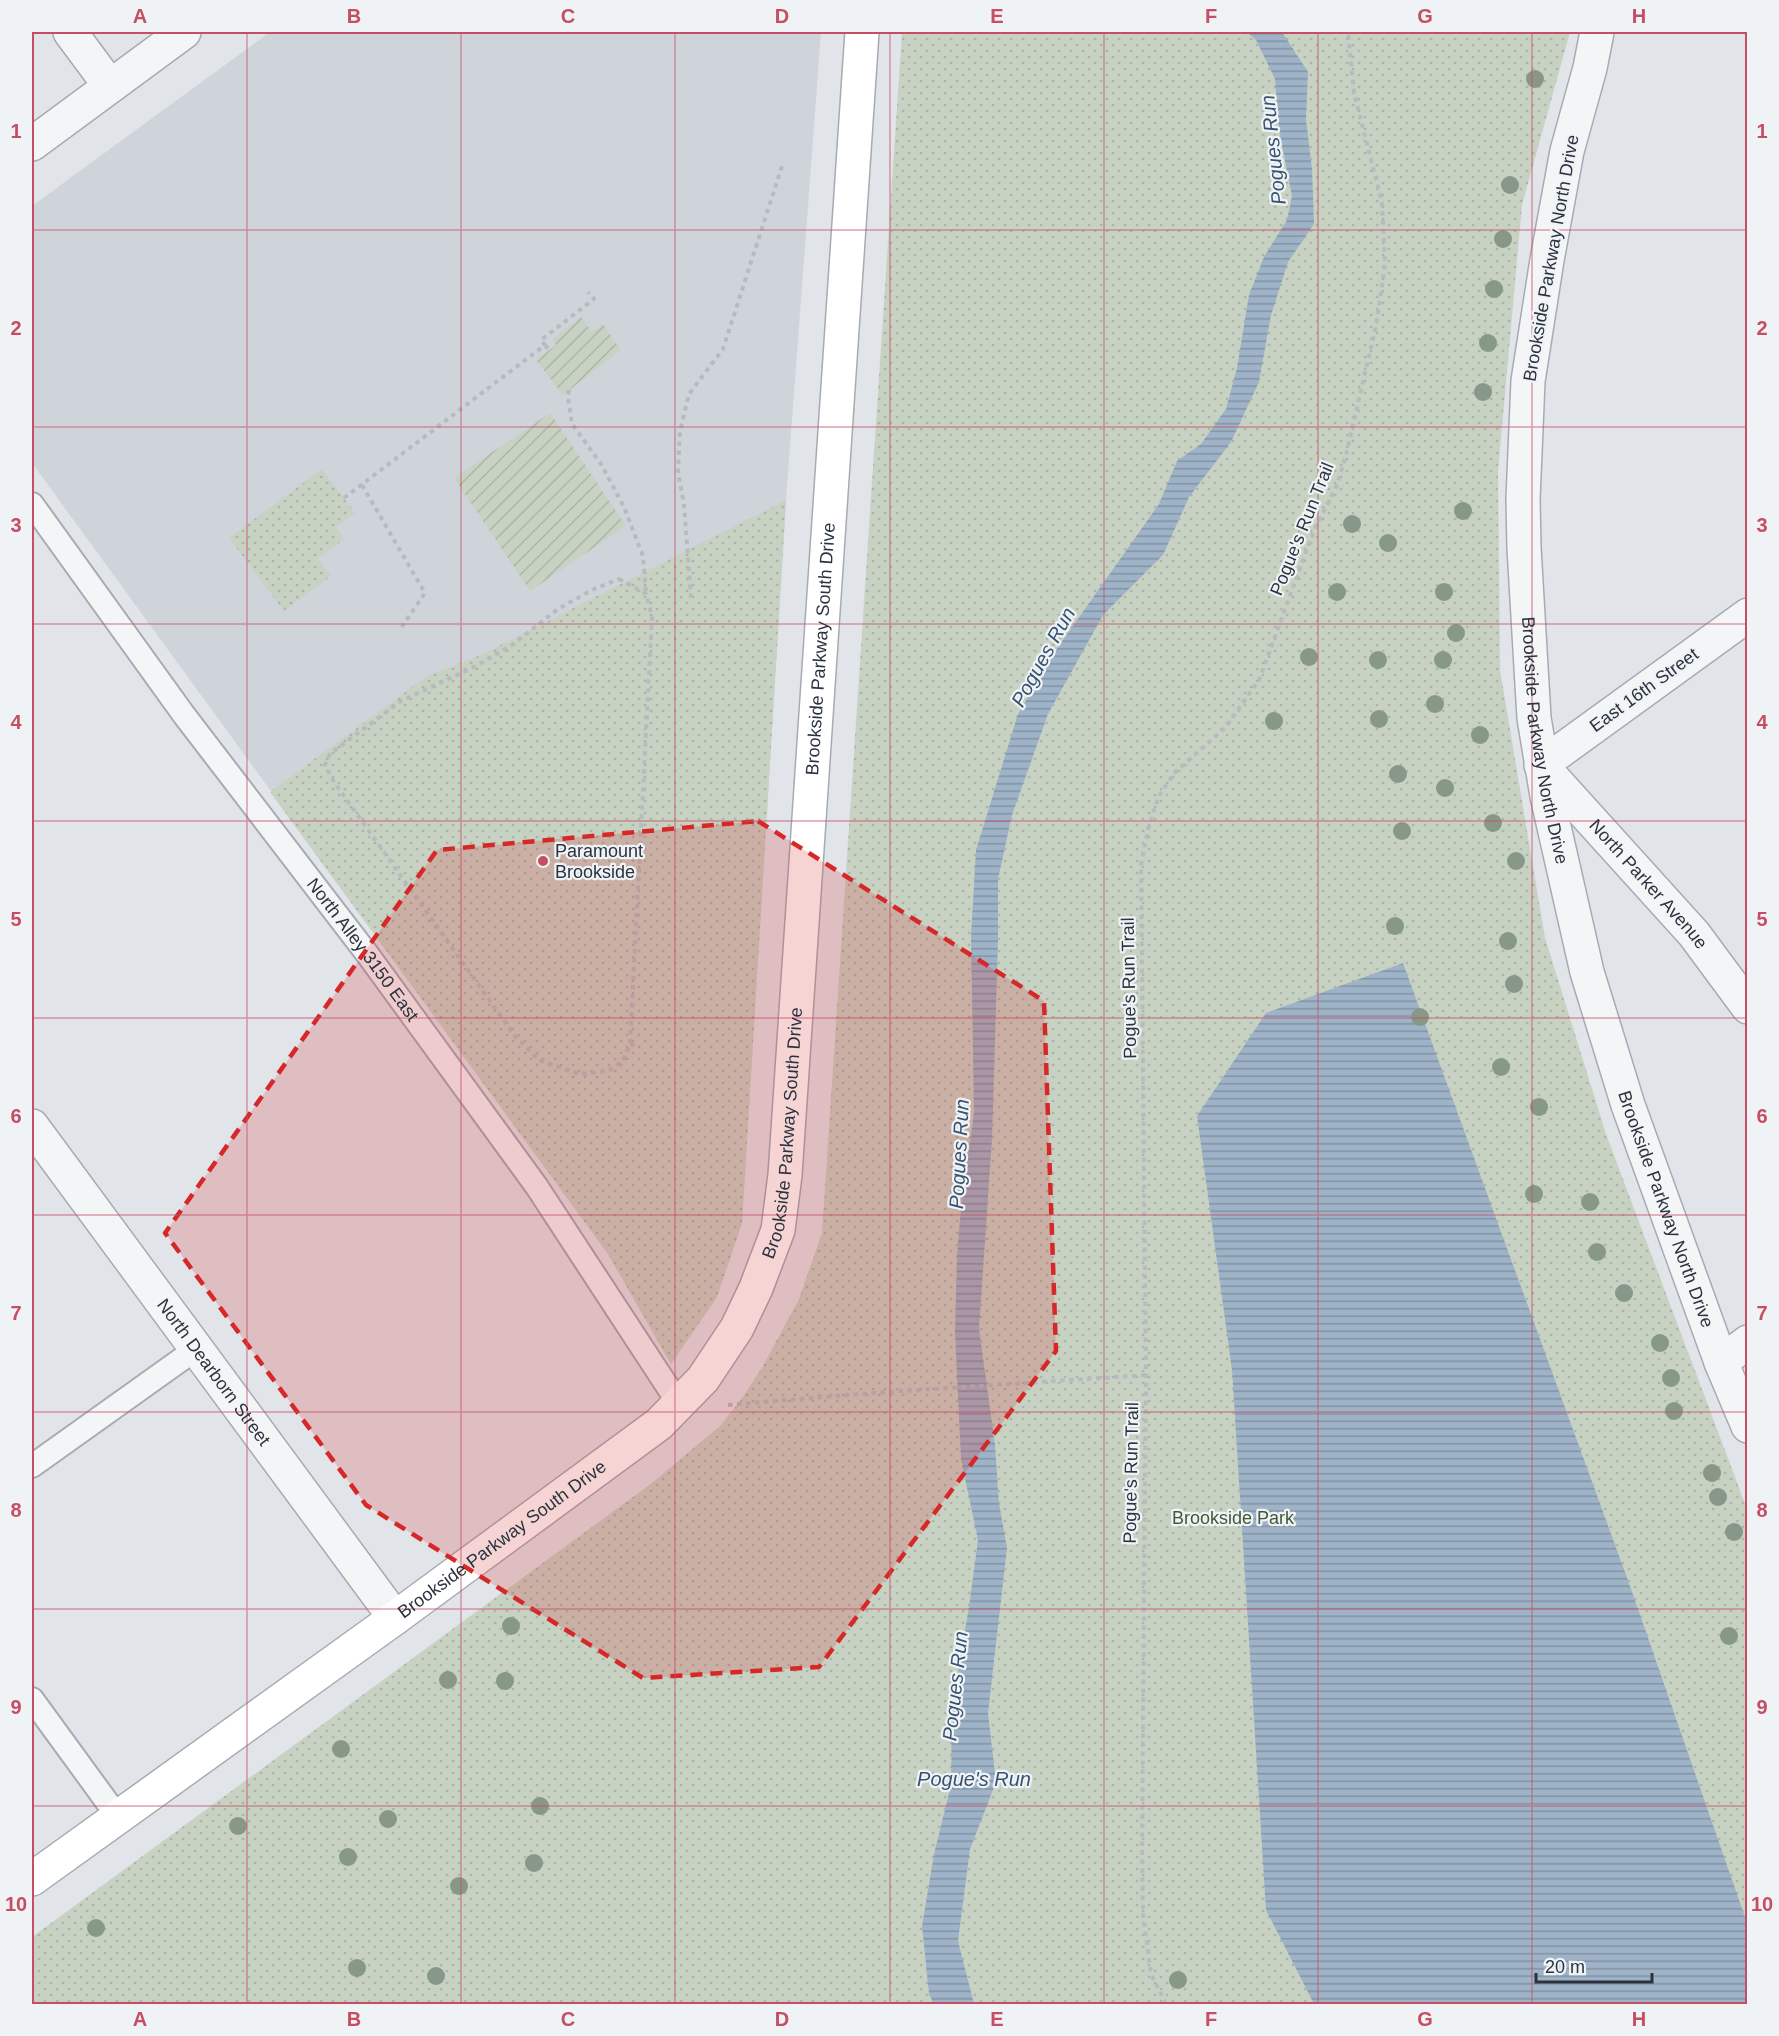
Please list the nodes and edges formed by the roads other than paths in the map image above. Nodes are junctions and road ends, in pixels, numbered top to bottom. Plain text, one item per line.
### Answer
1 (70, 32) edge
2 (184, 32) edge
3 (862, 32) edge
4 (1597, 32) edge
5 (110, 86) junction
6 (32, 144) edge
7 (32, 504) edge
8 (1748, 615) edge
9 (1541, 765) junction
10 (1744, 994) edge
11 (32, 1126) edge
12 (1748, 1342) edge
13 (196, 1349) junction
14 (1721, 1362) junction
15 (676, 1407) junction
16 (1748, 1426) edge
17 (32, 1466) edge
18 (395, 1618) junction
19 (32, 1699) edge
20 (118, 1817) junction
21 (32, 1880) edge

1 - 5 street
2 - 5 street
3 - 15 main road, Brookside Parkway South Drive
4 - 9 street, Brookside Parkway North Drive
5 - 6 street
7 - 15 lane, North Alley 3150 East
8 - 9 street, East 16th Street
9 - 10 street, North Parker Avenue
9 - 14 street, Brookside Parkway North Drive
11 - 13 street, North Dearborn Street
12 - 14 street
13 - 17 lane
13 - 18 street, North Dearborn Street
14 - 16 street, Brookside Parkway North Drive
15 - 18 main road, Brookside Parkway South Drive
18 - 20 main road, Brookside Parkway South Drive
19 - 20 lane
20 - 21 main road, Brookside Parkway South Drive

